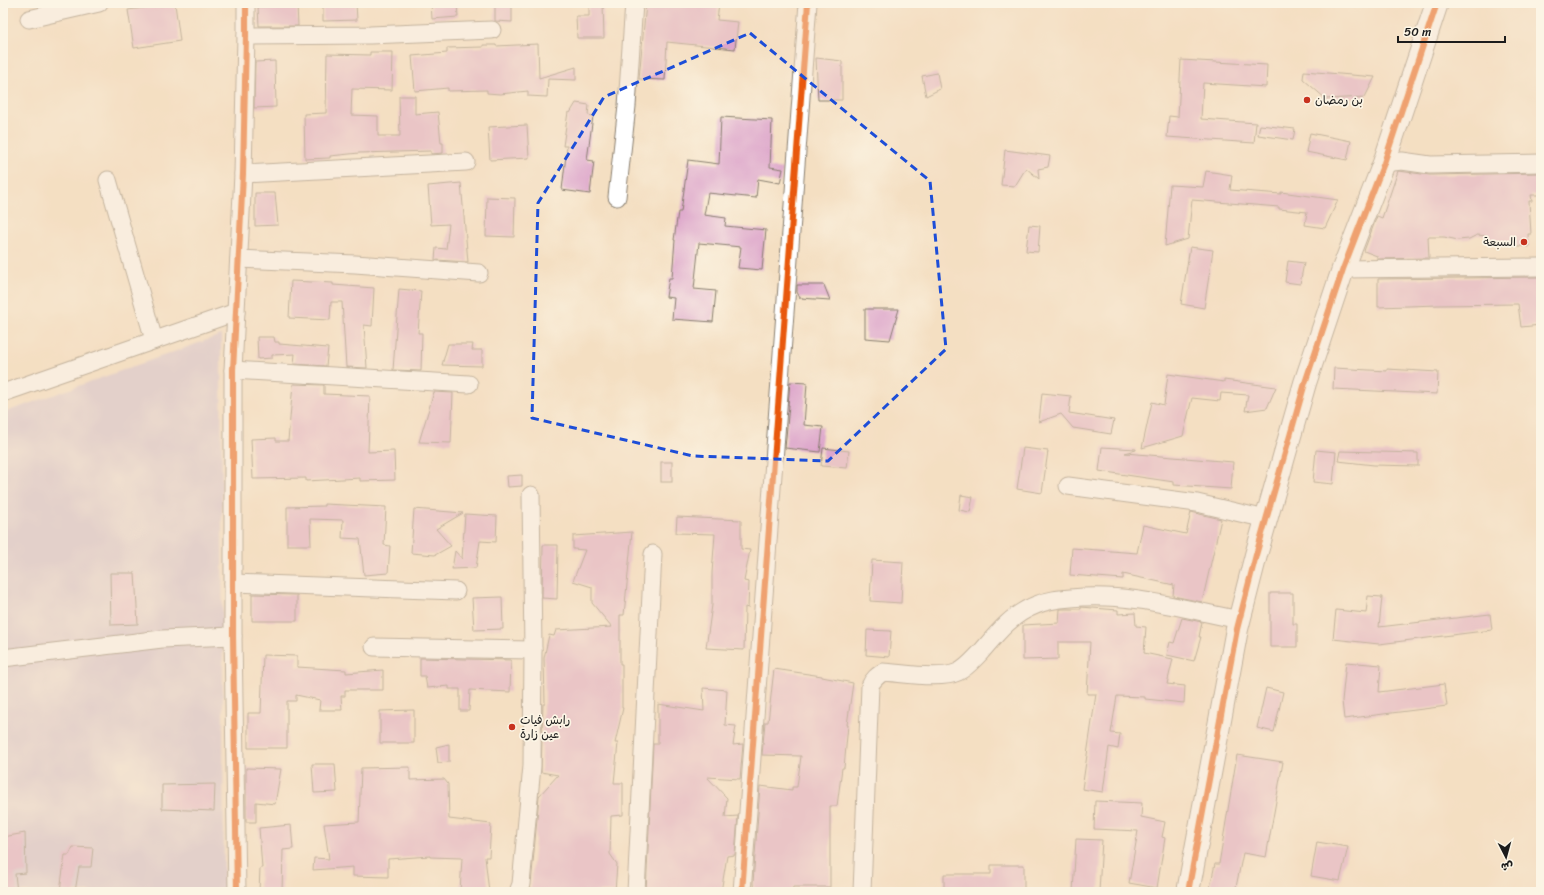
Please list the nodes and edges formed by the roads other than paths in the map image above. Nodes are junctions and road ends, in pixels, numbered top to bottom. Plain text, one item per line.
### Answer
1 (99, 3) edge
2 (246, 3) edge
3 (634, 3) edge
4 (808, 3) edge
5 (1437, 3) edge
6 (29, 19) dead end
7 (492, 30) dead end
8 (246, 36) junction
9 (466, 162) dead end
10 (1384, 163) junction
11 (1541, 163) edge
12 (242, 174) junction
13 (108, 180) dead end
14 (617, 197) dead end
15 (238, 259) junction
16 (1541, 267) edge
17 (1343, 269) junction
18 (479, 273) dead end
19 (236, 312) junction
20 (154, 340) junction
21 (233, 370) junction
22 (469, 384) dead end
23 (3, 393) edge
24 (1068, 486) dead end
25 (531, 495) dead end
26 (1266, 519) junction
27 (653, 554) dead end
28 (234, 583) junction
29 (456, 591) dead end
30 (1240, 620) junction
31 (234, 636) junction
32 (374, 647) dead end
33 (533, 650) junction
34 (3, 658) edge
35 (237, 892) edge
36 (518, 892) edge
37 (636, 892) edge
38 (742, 892) edge
39 (862, 892) edge
40 (1188, 892) edge

1 - 6 street
2 - 8 street
3 - 14 street
4 - 38 street
5 - 10 street
7 - 8 street
8 - 12 street
9 - 12 street
10 - 11 street
10 - 17 street
12 - 15 street
13 - 20 street
15 - 18 street
15 - 19 street
16 - 17 street
17 - 26 street
19 - 20 street
19 - 21 street
20 - 23 street
21 - 22 street
21 - 28 street
24 - 26 street
25 - 33 street
26 - 30 street
27 - 37 street
28 - 29 street
28 - 31 street
30 - 39 street
30 - 40 street
31 - 34 street
31 - 35 street
32 - 33 street
33 - 36 street

